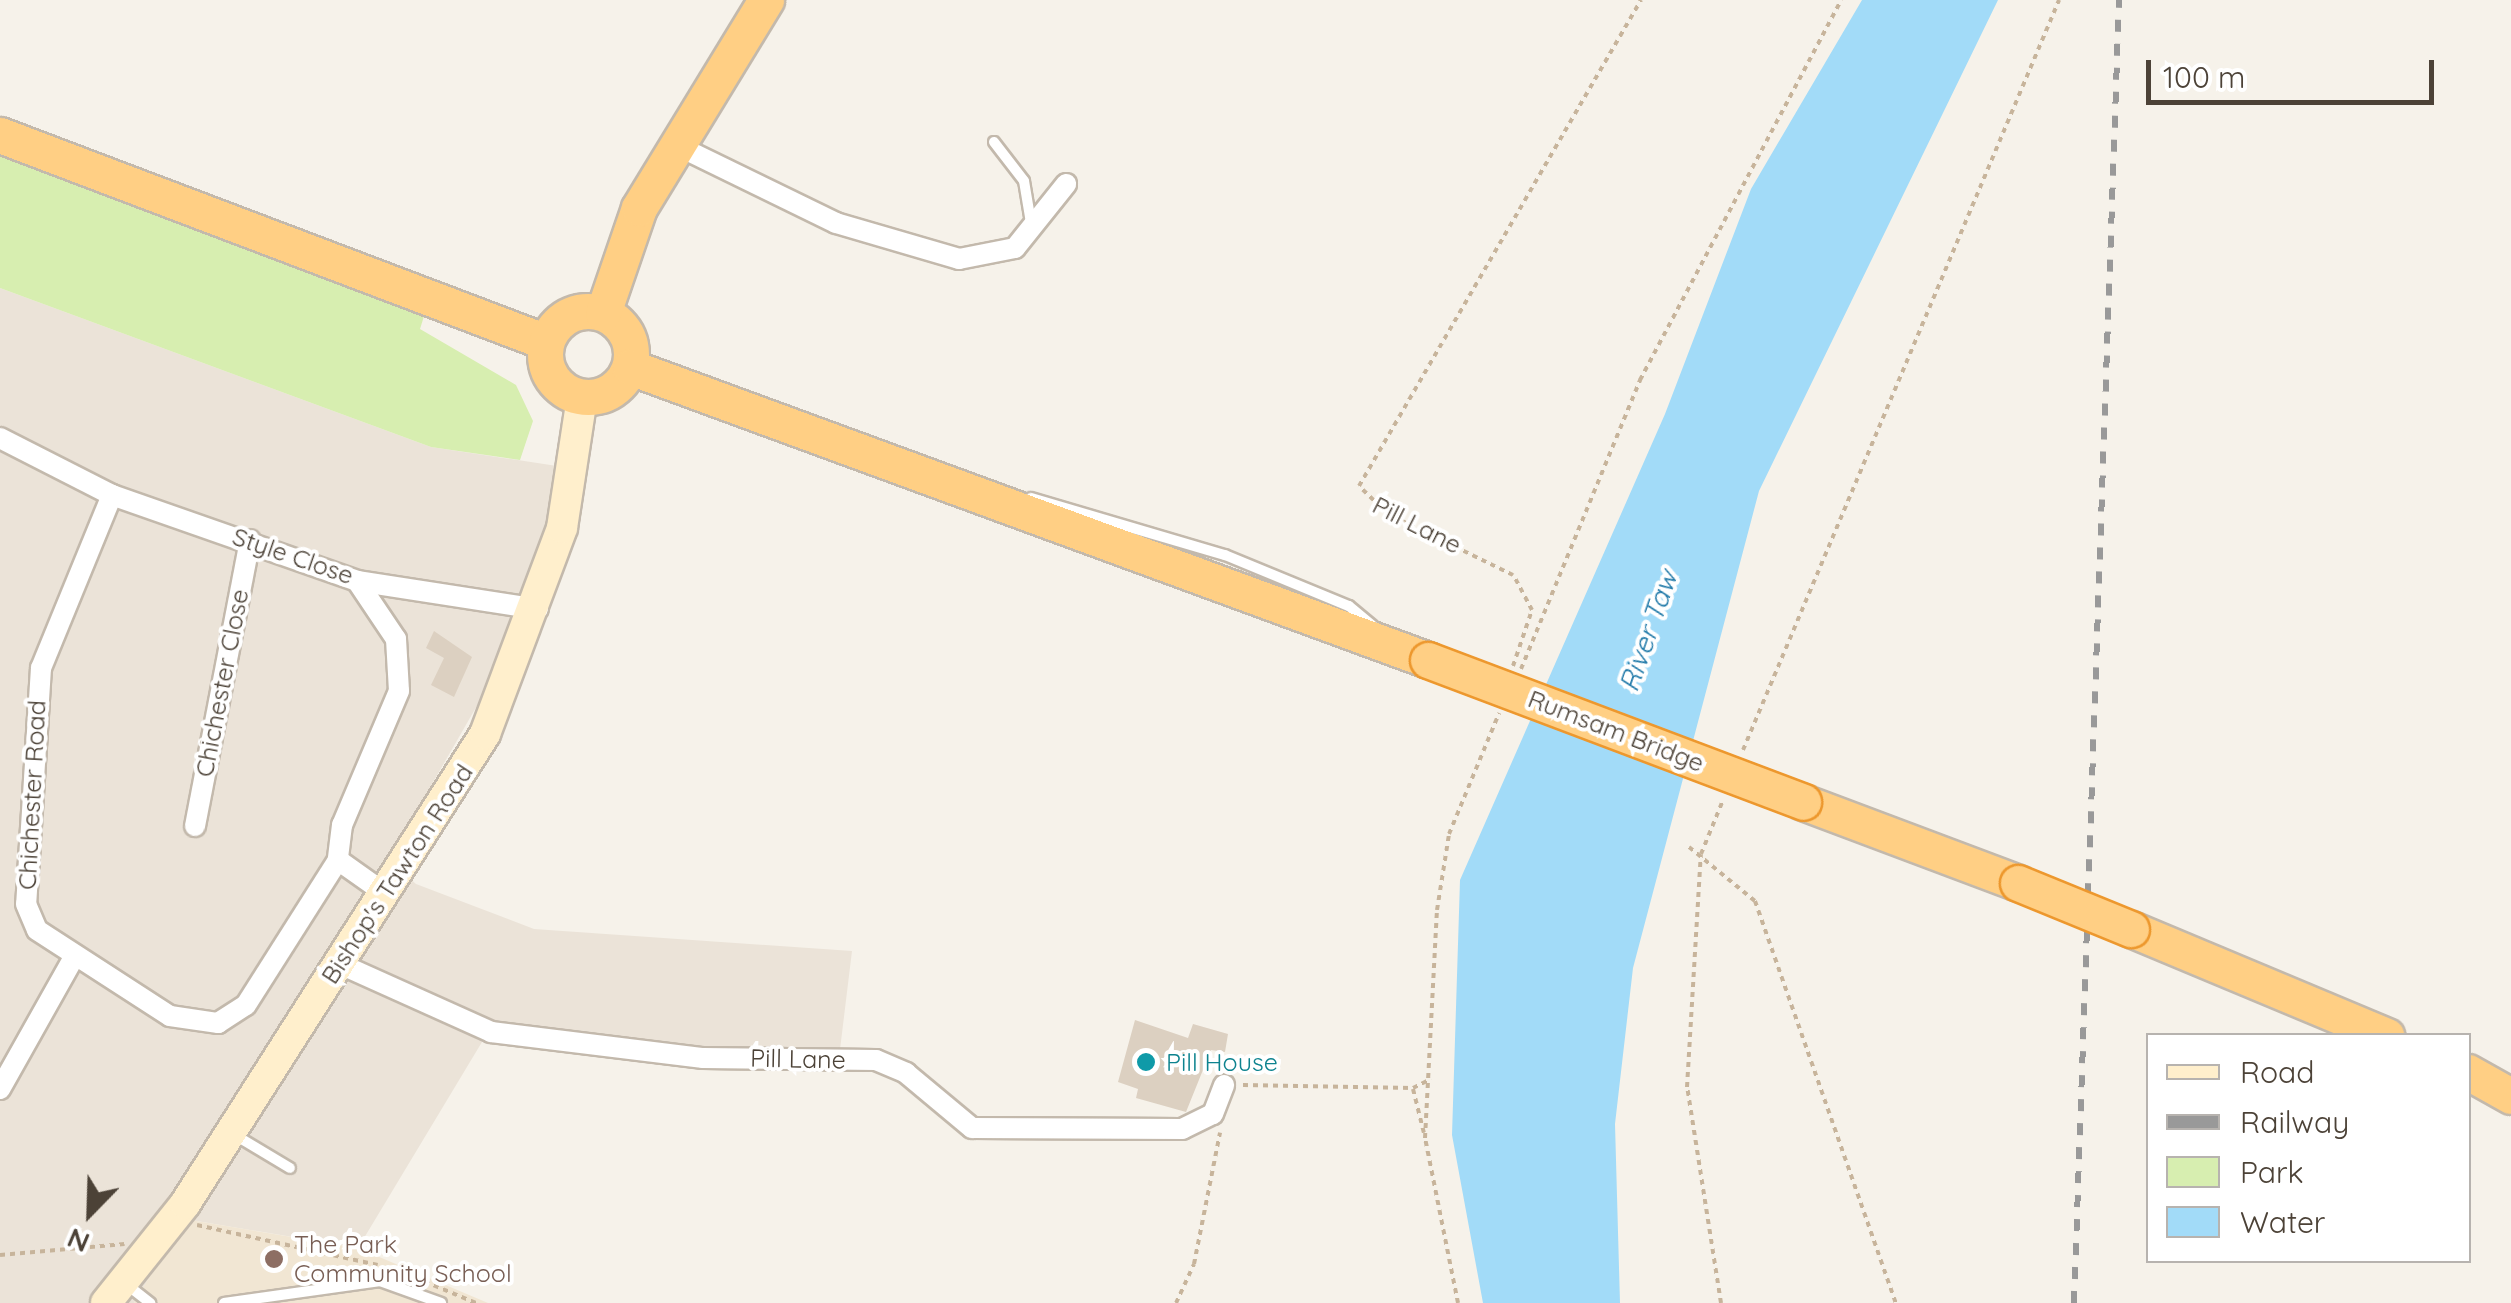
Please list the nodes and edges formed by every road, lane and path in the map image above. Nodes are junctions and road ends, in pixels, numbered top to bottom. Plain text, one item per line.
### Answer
1 (766, 0) edge
2 (1640, 0) edge
3 (1841, 0) edge
4 (2059, 0) edge
5 (0, 135) edge
6 (994, 142) dead end
7 (674, 144) junction
8 (1066, 184) dead end
9 (1032, 234) junction
10 (603, 313) junction
11 (546, 342) junction
12 (630, 367) junction
13 (582, 397) junction
14 (0, 438) edge
15 (112, 495) junction
16 (250, 540) junction
17 (357, 581) junction
18 (538, 608) junction
19 (1502, 707) dead end
20 (1736, 768) dead end
21 (1729, 785) dead end
22 (194, 826) dead end
23 (1689, 848) dead end
24 (1701, 854) junction
25 (338, 860) junction
26 (386, 894) junction
27 (74, 959) junction
28 (340, 964) junction
29 (2380, 1033) edge
30 (2486, 1074) edge
31 (1431, 1078) junction
32 (1224, 1085) joint
33 (1413, 1088) junction
34 (0, 1090) edge
35 (2511, 1096) edge
36 (1213, 1114) junction
37 (230, 1132) junction
38 (1425, 1138) junction
39 (290, 1168) dead end
40 (173, 1220) junction
41 (138, 1245) dead end
42 (0, 1255) edge
43 (409, 1290) junction
44 (116, 1293) edge
45 (150, 1303) edge
46 (224, 1303) edge
47 (408, 1303) edge
48 (441, 1303) edge
49 (476, 1303) edge
50 (1176, 1303) edge
51 (1458, 1303) edge
52 (1721, 1303) edge
53 (1896, 1303) edge

1 - 7 highway
2 - 3 path, Pill Lane
4 - 20 path
5 - 11 highway
6 - 9 lane
7 - 9 street
7 - 10 highway
8 - 9 street
10 - 11 highway
10 - 12 highway
11 - 13 highway
12 - 13 highway
12 - 29 highway, Rumsam Bridge, bridge
13 - 18 main road, Bishop's Tawton Road
14 - 15 street, Style Close
15 - 16 street, Style Close
15 - 27 street, Chichester Road
16 - 17 street, Style Close
16 - 22 street, Chichester Close
17 - 18 street, Style Close
17 - 25 street, Chichester Road
18 - 26 main road, Bishop's Tawton Road
19 - 31 path
21 - 24 path
23 - 24 path
24 - 52 path
24 - 53 path
25 - 26 street
25 - 27 street, Chichester Road
26 - 28 main road, Bishop's Tawton Road
27 - 34 street
28 - 36 street, Pill Lane
28 - 37 main road, Bishop's Tawton Road
30 - 35 highway
31 - 33 path
31 - 38 path
32 - 33 path
32 - 36 street
33 - 38 path
36 - 50 path
37 - 39 lane
37 - 40 main road, Bishop's Tawton Road
38 - 51 path
40 - 44 main road, Bishop's Tawton Road
40 - 49 path
41 - 42 path
43 - 46 lane
43 - 47 lane
43 - 48 lane
44 - 45 lane

